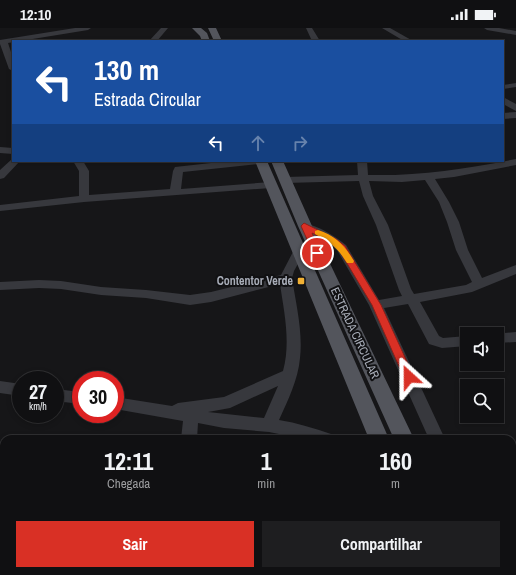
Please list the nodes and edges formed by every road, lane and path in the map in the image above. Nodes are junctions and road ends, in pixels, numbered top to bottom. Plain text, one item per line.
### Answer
1 (88, 28) edge
2 (196, 28) edge
3 (212, 28) edge
4 (309, 28) edge
5 (386, 28) edge
6 (487, 28) edge
7 (163, 29) edge
8 (52, 31) edge
9 (516, 33) edge
10 (46, 38) edge
11 (24, 40) edge
12 (154, 40) edge
13 (206, 40) edge
14 (218, 40) edge
15 (315, 40) edge
16 (407, 40) edge
17 (12, 41) edge
18 (2, 42) edge
19 (12, 67) edge
20 (516, 85) edge
21 (504, 87) edge
22 (504, 101) edge
23 (516, 108) edge
24 (516, 115) edge
25 (504, 116) edge
26 (0, 150) edge
27 (12, 150) edge
28 (14, 162) edge
29 (79, 162) edge
30 (249, 162) edge
31 (261, 162) edge
32 (277, 162) edge
33 (362, 162) edge
34 (516, 162) edge
35 (0, 176) edge
36 (428, 176) junction
37 (363, 178) junction
38 (278, 182) junction
39 (175, 191) junction
40 (84, 199) junction
41 (0, 208) edge
42 (304, 226) junction
43 (299, 251) junction
44 (516, 269) edge
45 (286, 278) junction
46 (479, 284) junction
47 (0, 286) edge
48 (411, 300) junction
49 (376, 305) junction
50 (516, 337) edge
51 (504, 338) edge
52 (460, 342) edge
53 (290, 374) junction
54 (0, 387) edge
55 (12, 389) edge
56 (124, 404) edge
57 (167, 411) junction
58 (191, 416) junction
59 (269, 424) junction
60 (189, 435) edge
61 (313, 435) edge
62 (377, 435) edge
63 (402, 435) edge
64 (435, 435) edge

1 - 8 street
2 - 13 main road
3 - 14 main road
4 - 15 street
5 - 16 street
6 - 9 street
7 - 12 street
8 - 10 street
10 - 11 street
17 - 18 street
18 - 19 street
20 - 21 street
22 - 23 street
24 - 25 street
26 - 27 street
28 - 35 street
29 - 40 street
30 - 39 street
31 - 38 main road, ESTRADA CIRCULAR
32 - 38 main road, ESTRADA CIRCULAR
33 - 37 street
34 - 36 street
36 - 37 street
36 - 46 street
37 - 38 street
37 - 48 street
38 - 39 street
38 - 42 main road, ESTRADA CIRCULAR
38 - 43 main road, ESTRADA CIRCULAR
39 - 40 street
40 - 41 street
42 - 49 street
42 - 63 main road, ESTRADA CIRCULAR
43 - 45 street
43 - 62 main road, ESTRADA CIRCULAR
44 - 46 street
45 - 47 street
45 - 53 street
46 - 48 street
48 - 49 street
48 - 52 street
49 - 64 street
50 - 51 street
53 - 57 street
53 - 59 street
54 - 55 street
56 - 57 street
57 - 58 street
58 - 59 street
58 - 60 street
59 - 61 street

